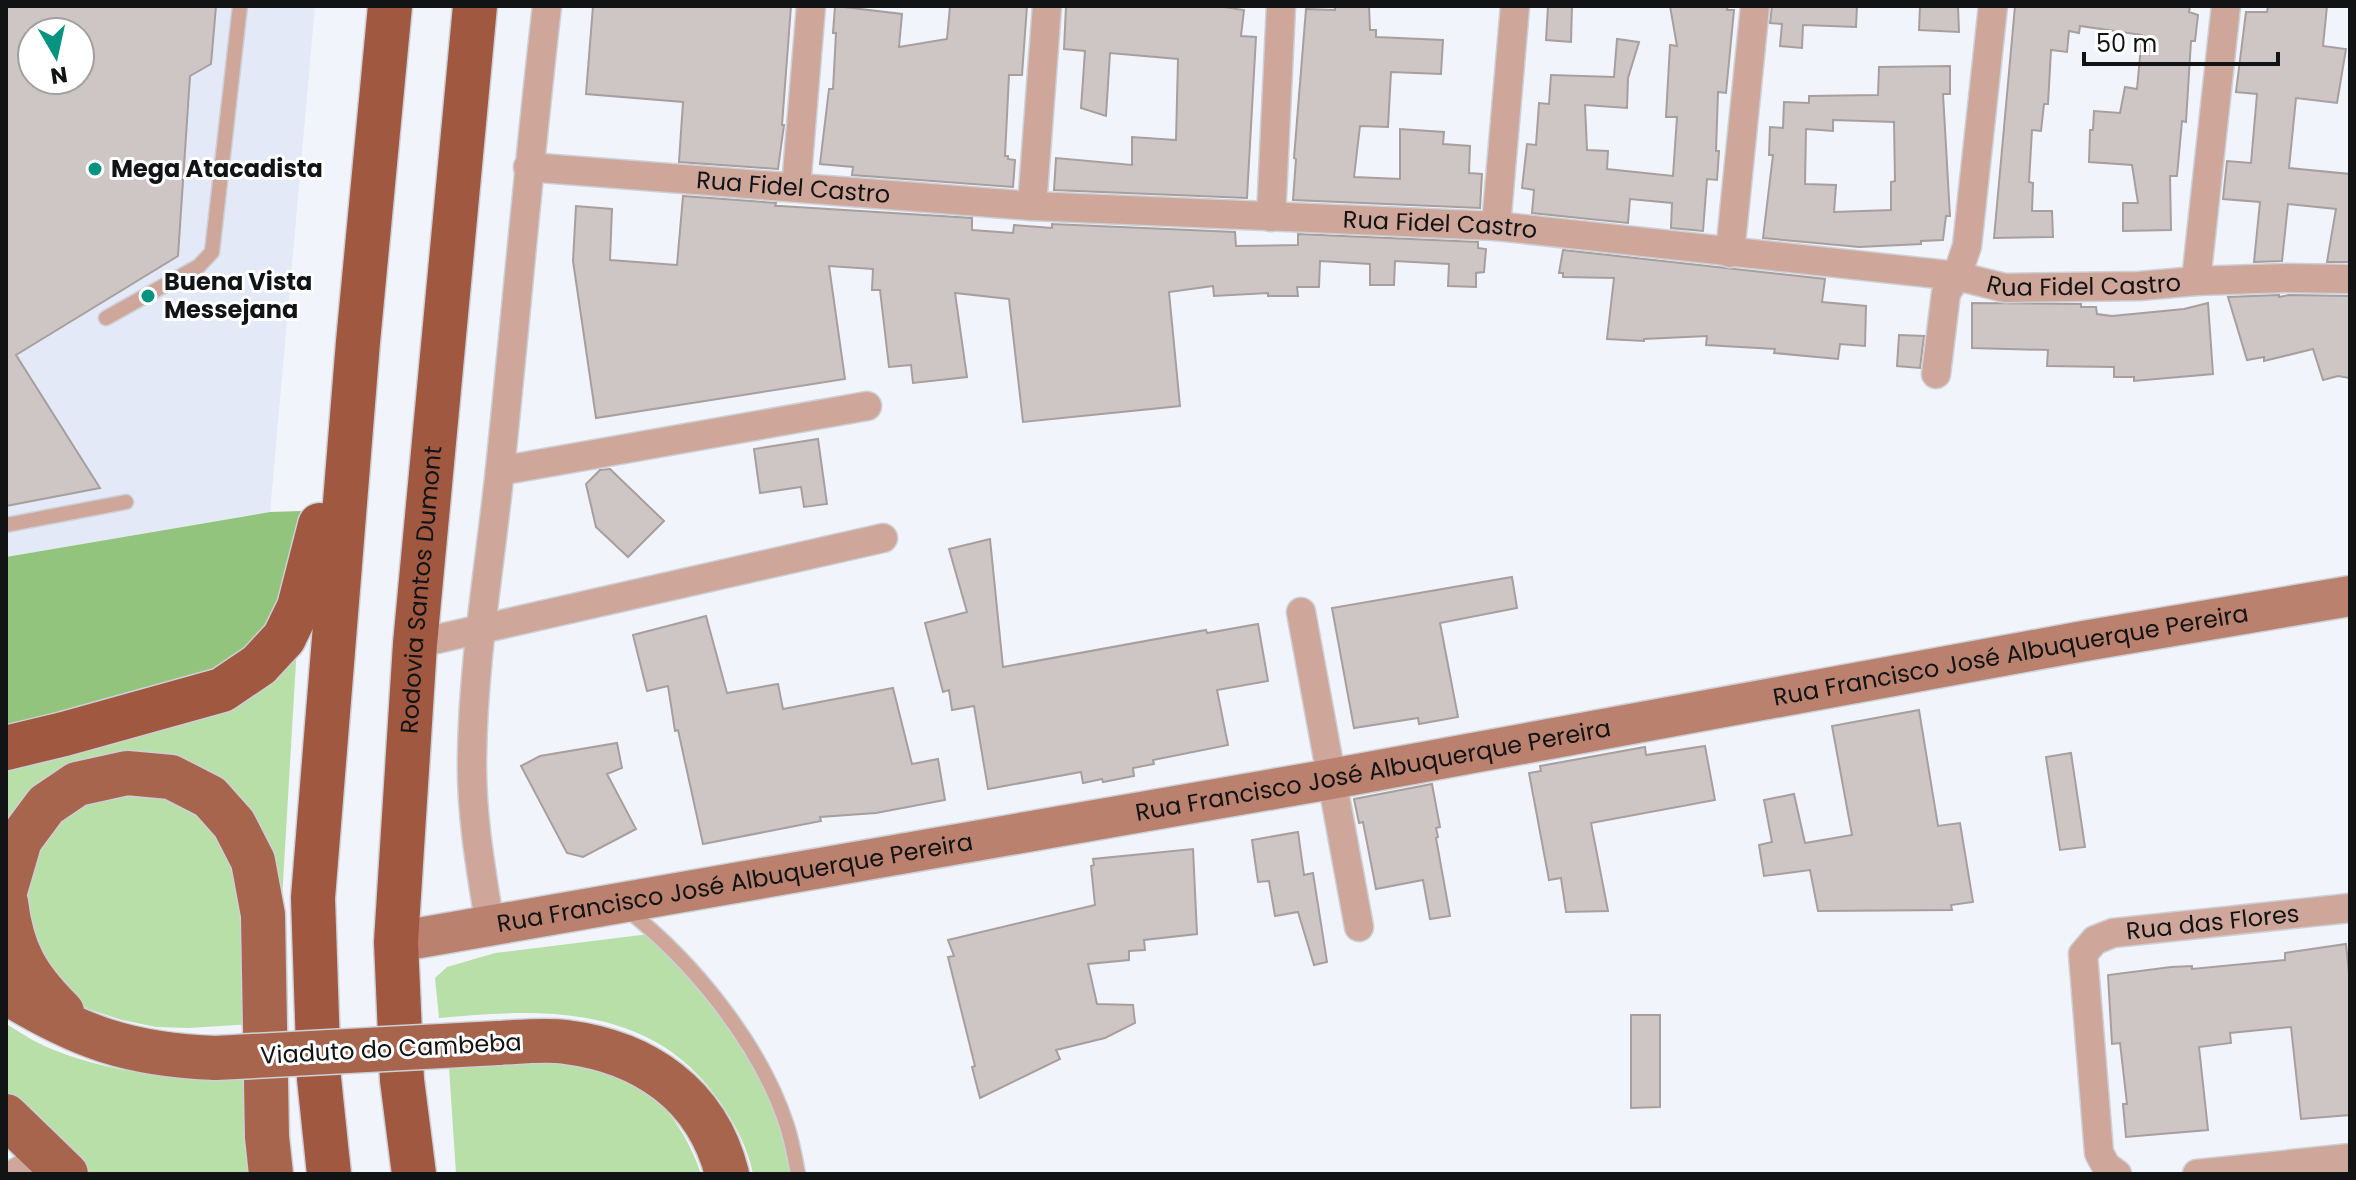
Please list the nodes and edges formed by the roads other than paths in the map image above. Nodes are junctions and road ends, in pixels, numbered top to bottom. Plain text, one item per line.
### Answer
1 (240, 6) edge
2 (390, 6) edge
3 (475, 6) edge
4 (547, 6) edge
5 (811, 6) edge
6 (1047, 6) edge
7 (1281, 6) edge
8 (1515, 6) edge
9 (1755, 6) edge
10 (1993, 6) edge
11 (2226, 6) edge
12 (528, 167) junction
13 (796, 187) junction
14 (1032, 206) junction
15 (1271, 217) junction
16 (1496, 226) junction
17 (1730, 253) junction
18 (1957, 276) junction
19 (2350, 279) edge
20 (2196, 281) junction
21 (106, 318) dead end
22 (358, 342) junction
23 (1936, 374) dead end
24 (867, 406) dead end
25 (500, 471) junction
26 (126, 502) dead end
27 (6, 525) edge
28 (883, 538) dead end
29 (2350, 596) edge
30 (1301, 612) dead end
31 (480, 631) junction
32 (415, 644) junction
33 (6, 748) edge
34 (1331, 779) junction
35 (6, 888) edge
36 (6, 902) edge
37 (620, 904) junction
38 (2350, 908) edge
39 (490, 926) junction
40 (1359, 927) dead end
41 (396, 942) junction
42 (6, 992) edge
43 (84, 1033) junction
44 (402, 1080) junction
45 (6, 1116) edge
46 (2350, 1158) edge
47 (2108, 1163) edge
48 (42, 1167) edge
49 (327, 1170) edge
50 (2263, 1170) edge
51 (271, 1174) edge
52 (414, 1174) edge
53 (425, 1174) edge
54 (727, 1174) edge
55 (798, 1174) edge
56 (2197, 1174) edge

1 - 21 lane
2 - 22 highway
3 - 32 highway, Rodovia Santos Dumont
4 - 12 street
5 - 13 street
6 - 14 street
7 - 15 street
8 - 16 street
9 - 17 street
10 - 18 street
11 - 20 street
12 - 13 street, Rua Fidel Castro
12 - 25 street
13 - 14 street, Rua Fidel Castro
14 - 15 street, Rua Fidel Castro
15 - 16 street, Rua Fidel Castro
16 - 17 street, Rua Fidel Castro
17 - 18 street, Rua Fidel Castro
18 - 20 street, Rua Fidel Castro
18 - 23 street
19 - 20 street, Rua Fidel Castro
22 - 33 highway
22 - 49 highway
24 - 25 street
25 - 31 street
26 - 27 lane
28 - 31 street
29 - 34 main road, Rua Francisco José Albuquerque Pereira
30 - 34 street
31 - 32 street
31 - 39 street
32 - 41 highway, Rodovia Santos Dumont
34 - 37 main road, Rua Francisco José Albuquerque Pereira
34 - 40 street
35 - 51 main road
36 - 43 main road
37 - 39 main road, Rua Francisco José Albuquerque Pereira
37 - 55 lane
38 - 47 street, Rua das Flores
39 - 41 main road, Rua Francisco José Albuquerque Pereira
41 - 44 highway, Rodovia Santos Dumont
42 - 43 main road, Viaduto do Cambeba
43 - 54 main road, Viaduto do Cambeba, bridge
44 - 52 highway, Rodovia Santos Dumont
44 - 53 highway
45 - 48 main road
46 - 50 street
50 - 56 street

